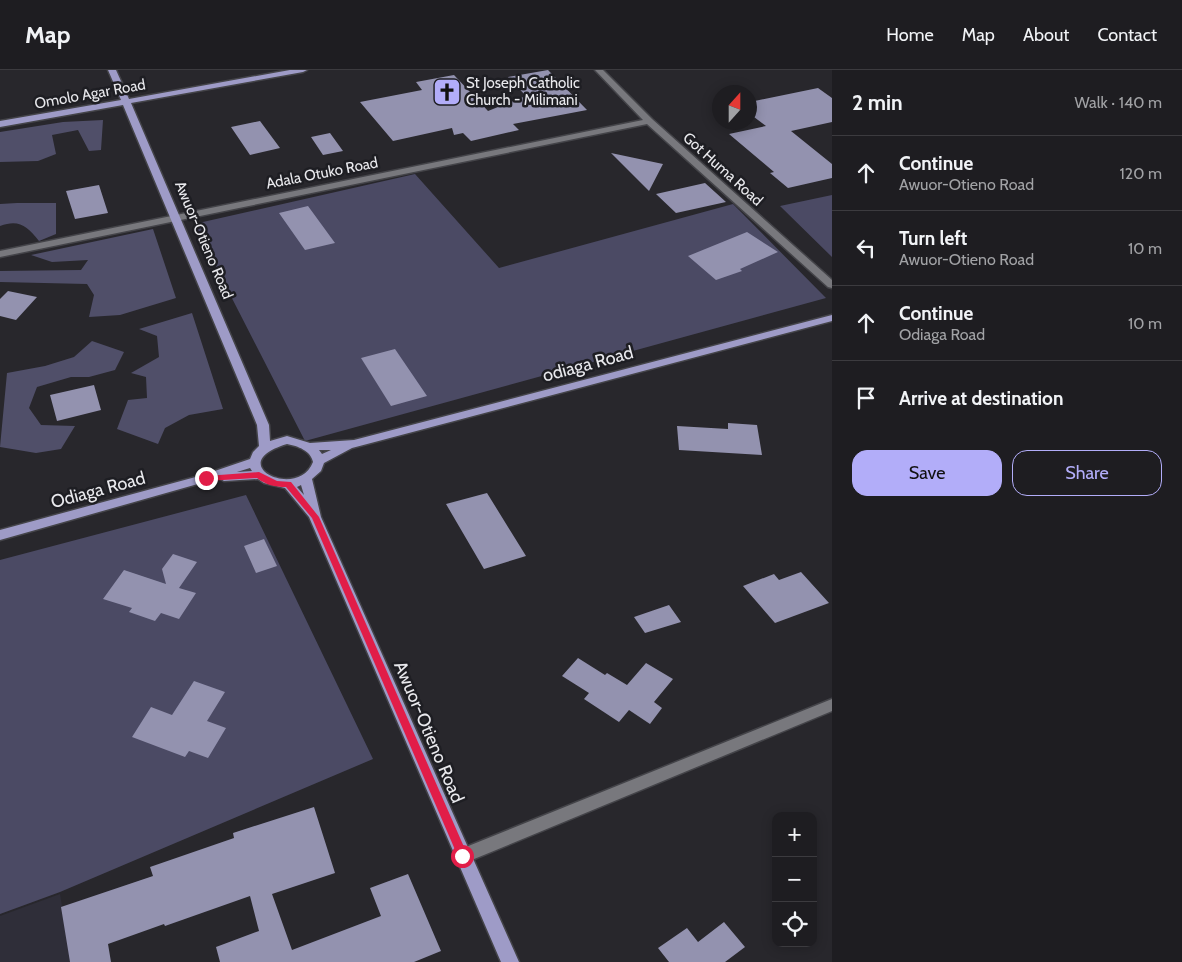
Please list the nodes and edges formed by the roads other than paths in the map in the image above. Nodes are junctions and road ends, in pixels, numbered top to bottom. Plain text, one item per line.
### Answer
1 (112, 70) edge
2 (303, 70) edge
3 (599, 70) edge
4 (124, 102) junction
5 (649, 121) junction
6 (0, 124) edge
7 (176, 217) junction
8 (0, 254) edge
9 (832, 285) edge
10 (832, 318) edge
11 (263, 424) junction
12 (287, 440) junction
13 (354, 444) junction
14 (265, 447) junction
15 (311, 448) junction
16 (318, 461) junction
17 (254, 462) junction
18 (259, 475) junction
19 (206, 478) junction
20 (306, 478) junction
21 (288, 484) junction
22 (315, 517) junction
23 (0, 535) edge
24 (832, 705) edge
25 (462, 856) junction
26 (510, 962) edge

1 - 4 main road, Awuor-Otieno Road
2 - 4 main road, Omolo Agar Road
3 - 5 street, Got Huma Road
4 - 6 main road, Omolo Agar Road
4 - 7 main road, Awuor-Otieno Road
5 - 7 street, Adala Otuko Road
5 - 9 street, Got Huma Road
7 - 8 street, Adala Otuko Road
7 - 11 main road, Awuor-Otieno Road
10 - 13 main road, odiaga Road
11 - 12 main road
11 - 14 main road, Awuor-Otieno Road
12 - 14 main road
12 - 15 main road
13 - 15 main road
13 - 16 main road
14 - 17 main road
15 - 16 main road
16 - 20 main road
17 - 18 main road
17 - 19 main road, Odiaga Road
18 - 19 main road, Odiaga Road
18 - 21 main road
19 - 23 main road, Odiaga Road
20 - 21 main road
20 - 22 main road, Awuor-Otieno Road
21 - 22 main road, Awuor-Otieno Road
22 - 25 main road, Awuor-Otieno Road
24 - 25 street
25 - 26 main road, Awuor-Otieno Road

